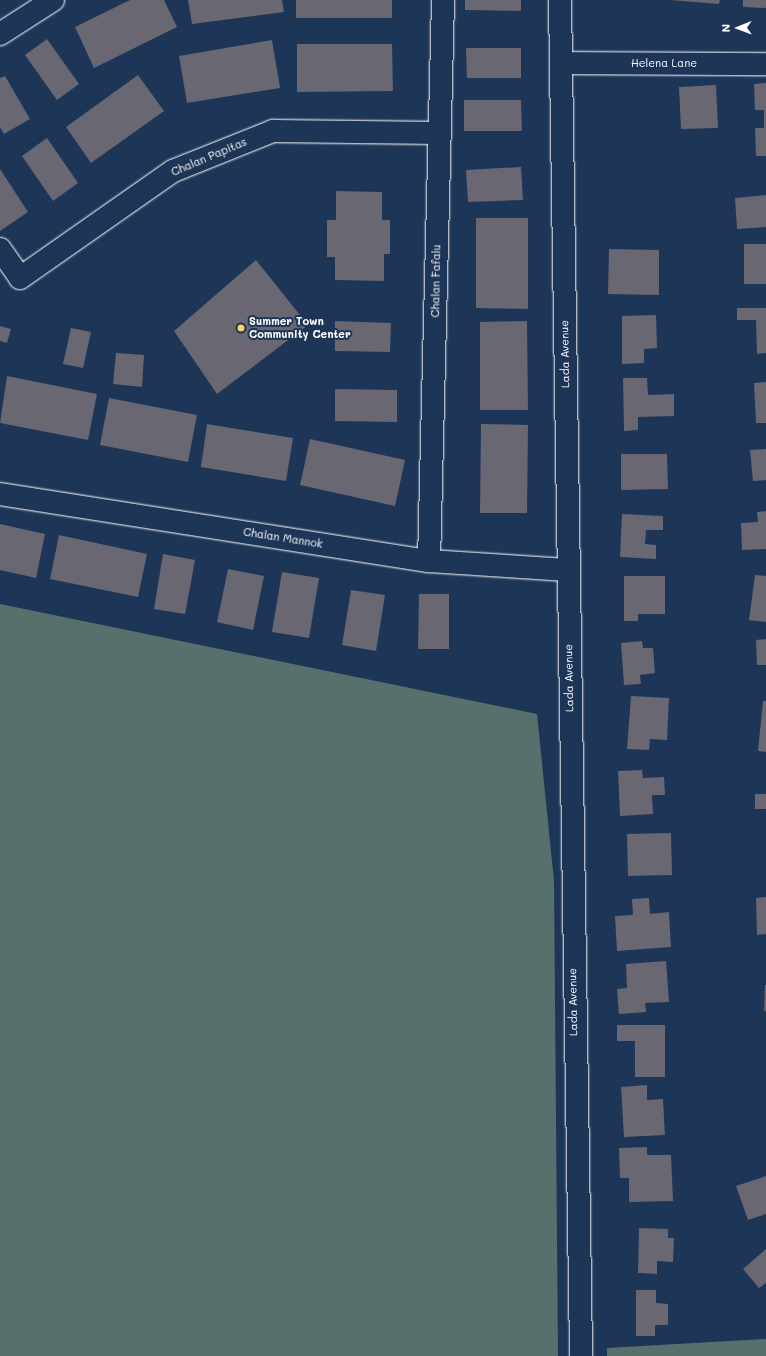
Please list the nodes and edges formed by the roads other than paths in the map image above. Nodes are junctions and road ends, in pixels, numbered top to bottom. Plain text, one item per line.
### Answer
1 (53, 0) edge
2 (443, 0) edge
3 (560, 0) edge
4 (0, 34) edge
5 (562, 63) junction
6 (766, 64) edge
7 (439, 133) junction
8 (0, 249) edge
9 (0, 494) edge
10 (430, 561) junction
11 (568, 570) junction
12 (581, 1356) edge

1 - 4 street
2 - 7 street, Chalan Fafalu
3 - 5 street, Lada Avenue
5 - 6 street, Helena Lane
5 - 11 street, Lada Avenue
7 - 8 street, Chalan Papitas
7 - 10 street, Chalan Fafalu
9 - 10 street, Chalan Mannok
10 - 11 street, Chalan Mannok
11 - 12 street, Lada Avenue

